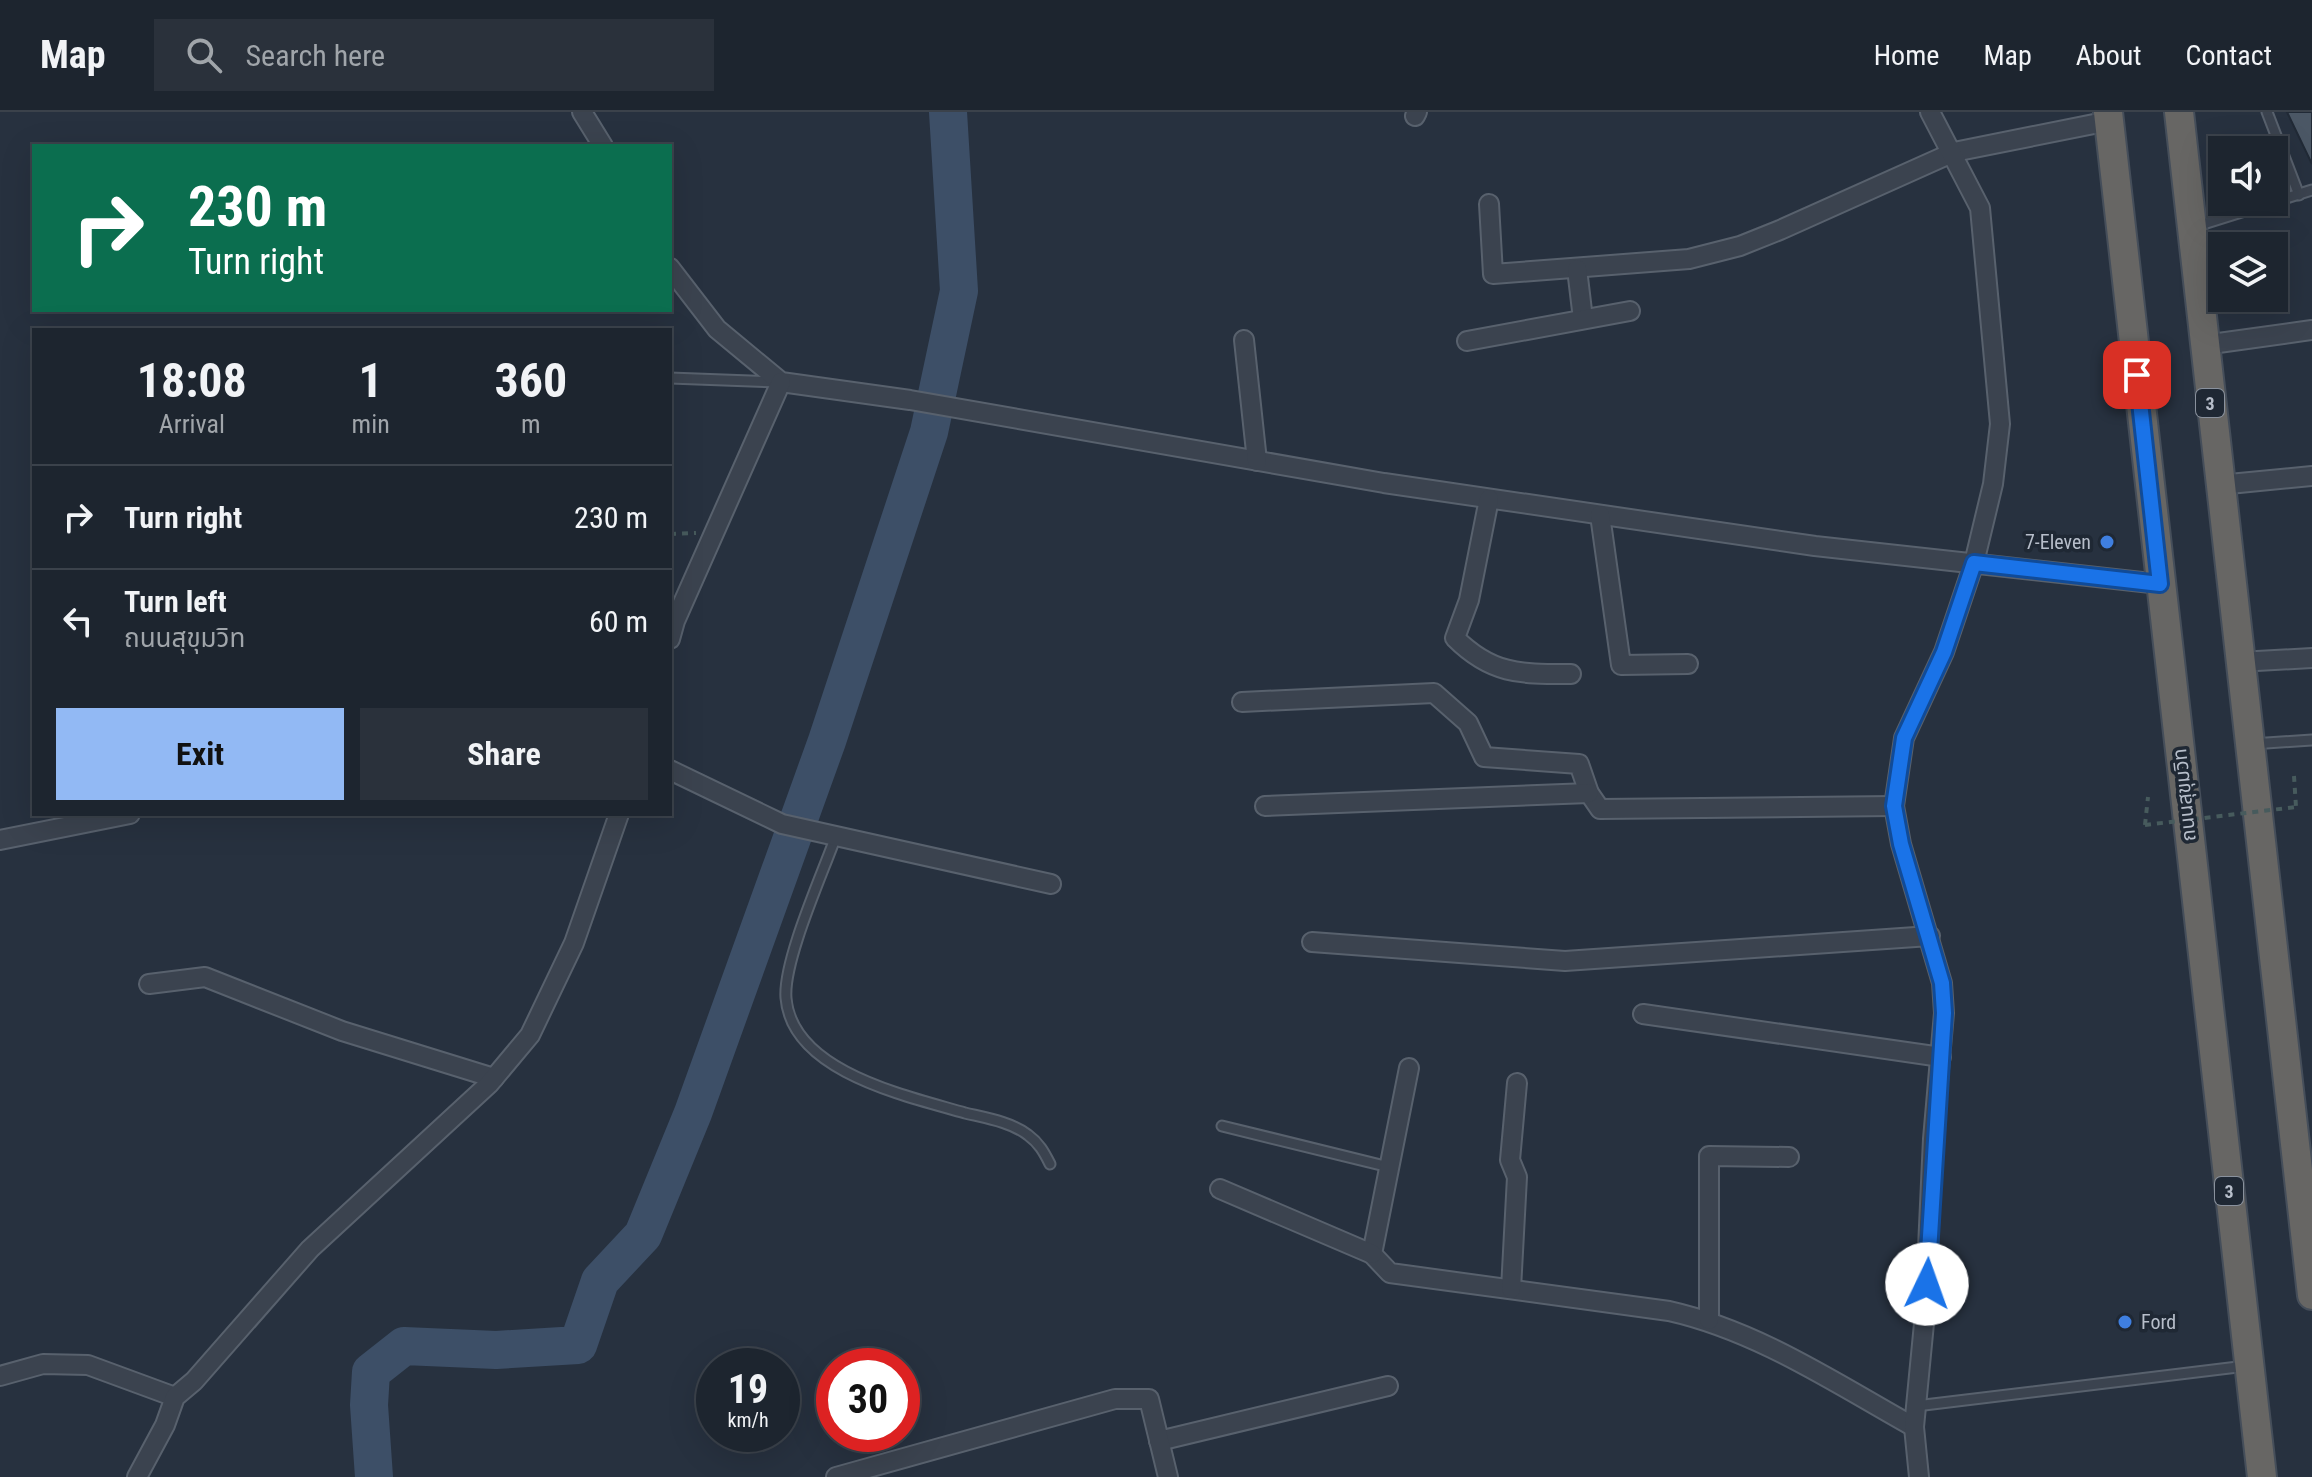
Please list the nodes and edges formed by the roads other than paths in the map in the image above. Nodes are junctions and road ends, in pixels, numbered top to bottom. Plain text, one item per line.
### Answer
1 (582, 112) edge
2 (1930, 112) edge
3 (2179, 112) edge
4 (2267, 112) edge
5 (2108, 116) edge
6 (602, 144) edge
7 (1954, 152) junction
8 (2312, 190) edge
9 (2299, 195) junction
10 (1489, 204) dead end
11 (2191, 228) junction
12 (1577, 269) junction
13 (672, 271) edge
14 (1630, 311) dead end
15 (1583, 319) junction
16 (2312, 330) edge
17 (1244, 340) dead end
18 (1467, 341) dead end
19 (2204, 345) junction
20 (672, 378) edge
21 (781, 382) junction
22 (1257, 461) junction
23 (2312, 476) edge
24 (2219, 485) junction
25 (1489, 499) junction
26 (1600, 515) junction
27 (1974, 563) junction
28 (2160, 584) junction
29 (672, 632) edge
30 (2312, 658) edge
31 (2239, 662) junction
32 (1688, 664) dead end
33 (1571, 674) dead end
34 (1242, 702) dead end
35 (2312, 740) edge
36 (2249, 744) junction
37 (672, 771) edge
38 (1589, 793) junction
39 (1265, 806) dead end
40 (1894, 806) junction
41 (120, 816) edge
42 (618, 816) edge
43 (836, 836) junction
44 (0, 840) edge
45 (1051, 884) dead end
46 (1930, 936) junction
47 (1312, 942) dead end
48 (149, 984) dead end
49 (1643, 1014) dead end
50 (1941, 1057) junction
51 (1409, 1068) dead end
52 (494, 1078) junction
53 (1517, 1083) dead end
54 (1222, 1126) dead end
55 (1789, 1157) dead end
56 (1050, 1164) dead end
57 (1391, 1167) junction
58 (2306, 1183) edge
59 (1220, 1189) dead end
60 (2309, 1248) edge
61 (1372, 1254) junction
62 (1511, 1289) junction
63 (2312, 1295) edge
64 (1709, 1320) junction
65 (2249, 1366) junction
66 (0, 1376) edge
67 (1388, 1386) dead end
68 (175, 1397) junction
69 (1916, 1406) junction
70 (1914, 1427) junction
71 (1159, 1441) junction
72 (137, 1477) edge
73 (836, 1477) edge
74 (1168, 1477) edge
75 (1919, 1477) edge
76 (2262, 1477) edge

1 - 6 street
2 - 7 street
3 - 11 highway, 3
4 - 9 lane
5 - 7 street
5 - 28 highway, ถนนสุขุมวิท / 3
7 - 12 street
7 - 27 street
8 - 9 lane
9 - 11 lane
10 - 12 street
11 - 19 highway, 3
12 - 15 street
13 - 21 street
14 - 15 street
15 - 18 street
16 - 19 street
17 - 22 street
19 - 24 highway, 3
20 - 21 lane
21 - 22 street
21 - 29 street
22 - 25 street
23 - 24 street
24 - 31 highway, 3
25 - 26 street
25 - 33 street
26 - 27 street
26 - 32 street
27 - 28 street
27 - 40 street
28 - 65 highway, ถนนสุขุมวิท / 3
30 - 31 street
31 - 36 highway, 3
34 - 38 street
35 - 36 lane
36 - 58 highway, 3
37 - 43 street
38 - 39 street
38 - 40 street
40 - 46 street
41 - 44 street
42 - 52 street
43 - 45 street
43 - 56 lane
46 - 47 street
46 - 50 street
48 - 52 street
49 - 50 street
50 - 69 street
51 - 57 street
52 - 68 street
53 - 62 street
54 - 57 lane
55 - 64 street
57 - 61 street
58 - 60 highway, 3
59 - 61 street
60 - 63 highway, 3
61 - 62 street
62 - 64 street
64 - 70 street
65 - 69 lane
65 - 76 highway, ถนนสุขุมวิท / 3
66 - 68 street
67 - 71 street
68 - 72 street
69 - 70 street
70 - 75 street
71 - 73 street
71 - 74 street

